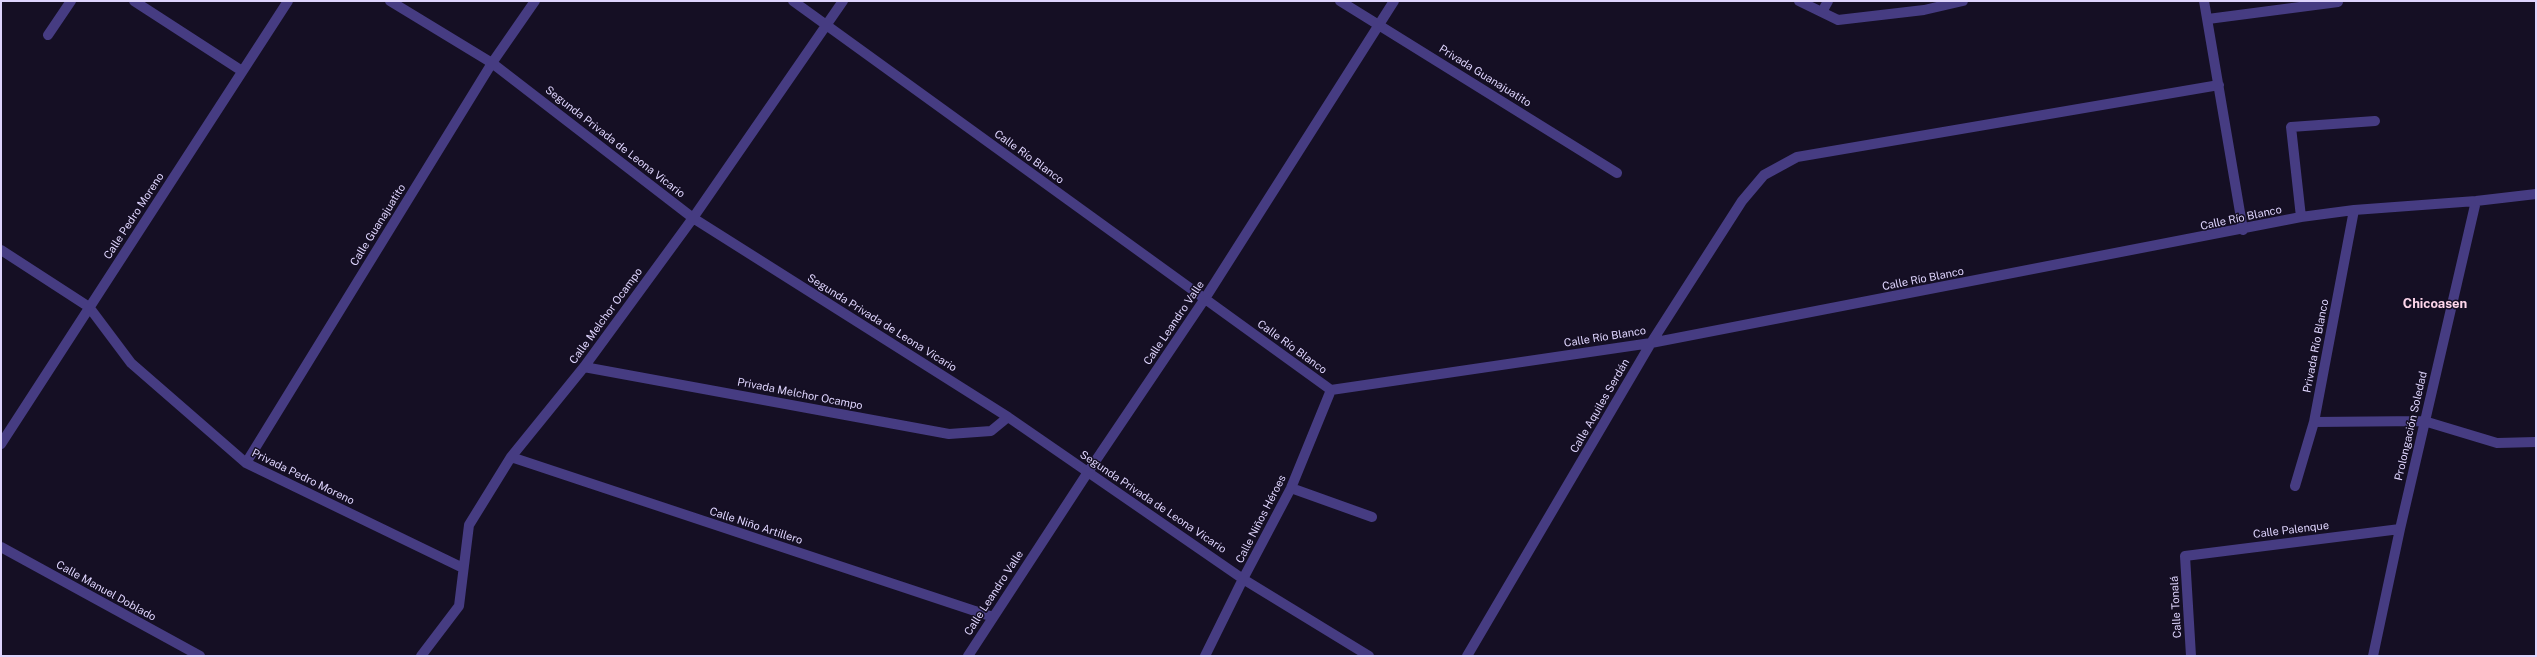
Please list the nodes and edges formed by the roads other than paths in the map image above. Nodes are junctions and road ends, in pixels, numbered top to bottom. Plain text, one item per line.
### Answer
1 (71, 1) edge
2 (134, 1) edge
3 (288, 1) edge
4 (390, 1) edge
5 (534, 1) edge
6 (793, 1) edge
7 (843, 1) edge
8 (1340, 1) edge
9 (1394, 1) edge
10 (1799, 1) edge
11 (1828, 1) edge
12 (1963, 1) edge
13 (2204, 1) edge
14 (2338, 2) dead end
15 (1923, 6) edge
16 (1822, 12) junction
17 (2208, 19) junction
18 (826, 24) junction
19 (1379, 25) junction
20 (48, 35) dead end
21 (492, 63) junction
22 (242, 71) junction
23 (2218, 85) junction
24 (2375, 121) dead end
25 (1617, 172) dead end
26 (2536, 194) edge
27 (2476, 201) junction
28 (2354, 210) junction
29 (2301, 217) junction
30 (693, 218) junction
31 (2243, 230) junction
32 (1, 250) edge
33 (1204, 300) junction
34 (90, 306) junction
35 (1651, 343) junction
36 (584, 367) junction
37 (1331, 390) junction
38 (1008, 417) junction
39 (2424, 421) junction
40 (2314, 422) junction
41 (2536, 442) edge
42 (1, 444) edge
43 (511, 457) junction
44 (246, 463) junction
45 (1088, 472) junction
46 (2295, 486) dead end
47 (1292, 488) junction
48 (1372, 517) dead end
49 (2400, 529) junction
50 (1, 547) edge
51 (2185, 556) joint
52 (463, 568) junction
53 (1243, 579) junction
54 (993, 618) junction
55 (200, 656) edge
56 (421, 656) edge
57 (968, 656) edge
58 (1205, 656) edge
59 (1369, 656) edge
60 (1468, 656) edge
61 (2191, 656) edge
62 (2373, 656) edge

1 - 20 street
2 - 22 street
3 - 22 street, Calle Pedro Moreno
4 - 21 street, Segunda Privada de Leona Vicario
5 - 21 street, Calle Guanajuatito
6 - 18 street, Calle Río Blanco
7 - 18 street, Calle Melchor Ocampo
8 - 19 street, Privada Guanajuatito
9 - 19 street, Calle Leandro Valle
10 - 16 street
11 - 16 street
12 - 15 street
13 - 17 street
14 - 17 street
15 - 16 street
17 - 23 street
18 - 30 street, Calle Melchor Ocampo
18 - 33 street, Calle Río Blanco
19 - 25 street, Privada Guanajuatito
19 - 33 street, Calle Leandro Valle
21 - 30 street, Segunda Privada de Leona Vicario
21 - 44 street, Calle Guanajuatito
22 - 34 street, Calle Pedro Moreno
23 - 31 street
23 - 35 street, Calle Aquiles Serdán
24 - 29 street
26 - 27 street, Calle Río Blanco
27 - 28 street, Calle Río Blanco
27 - 39 street, Prolongación Soledad
28 - 29 street, Calle Río Blanco
28 - 40 street, Privada Río Blanco
29 - 31 street, Calle Río Blanco
30 - 36 street, Calle Melchor Ocampo
30 - 38 street, Segunda Privada de Leona Vicario
31 - 35 street, Calle Río Blanco
32 - 34 street
33 - 37 street, Calle Río Blanco
33 - 45 street, Calle Leandro Valle
34 - 42 street, Calle Pedro Moreno
34 - 44 street, Privada Pedro Moreno
35 - 37 street, Calle Río Blanco
35 - 60 street, Calle Aquiles Serdán
36 - 38 street, Privada Melchor Ocampo
36 - 43 street, Calle Melchor Ocampo
37 - 47 street, Calle Niños Héroes
38 - 45 street, Segunda Privada de Leona Vicario
39 - 40 street
39 - 41 street
39 - 49 street, Prolongación Soledad
40 - 46 street, Privada Río Blanco
43 - 52 street, Calle Melchor Ocampo
43 - 54 street, Calle Niño Artillero
44 - 52 street, Privada Pedro Moreno
45 - 53 street, Segunda Privada de Leona Vicario
45 - 54 street, Calle Leandro Valle
47 - 48 street
47 - 53 street, Calle Niños Héroes
49 - 51 street, Calle Palenque
49 - 62 street, Prolongación Soledad
50 - 55 street, Calle Manuel Doblado
51 - 61 street, Calle Tonalá
52 - 56 street, Calle Melchor Ocampo
53 - 58 street, Calle Niños Héroes
53 - 59 street, Segunda Privada de Leona Vicario
54 - 57 street, Calle Leandro Valle

